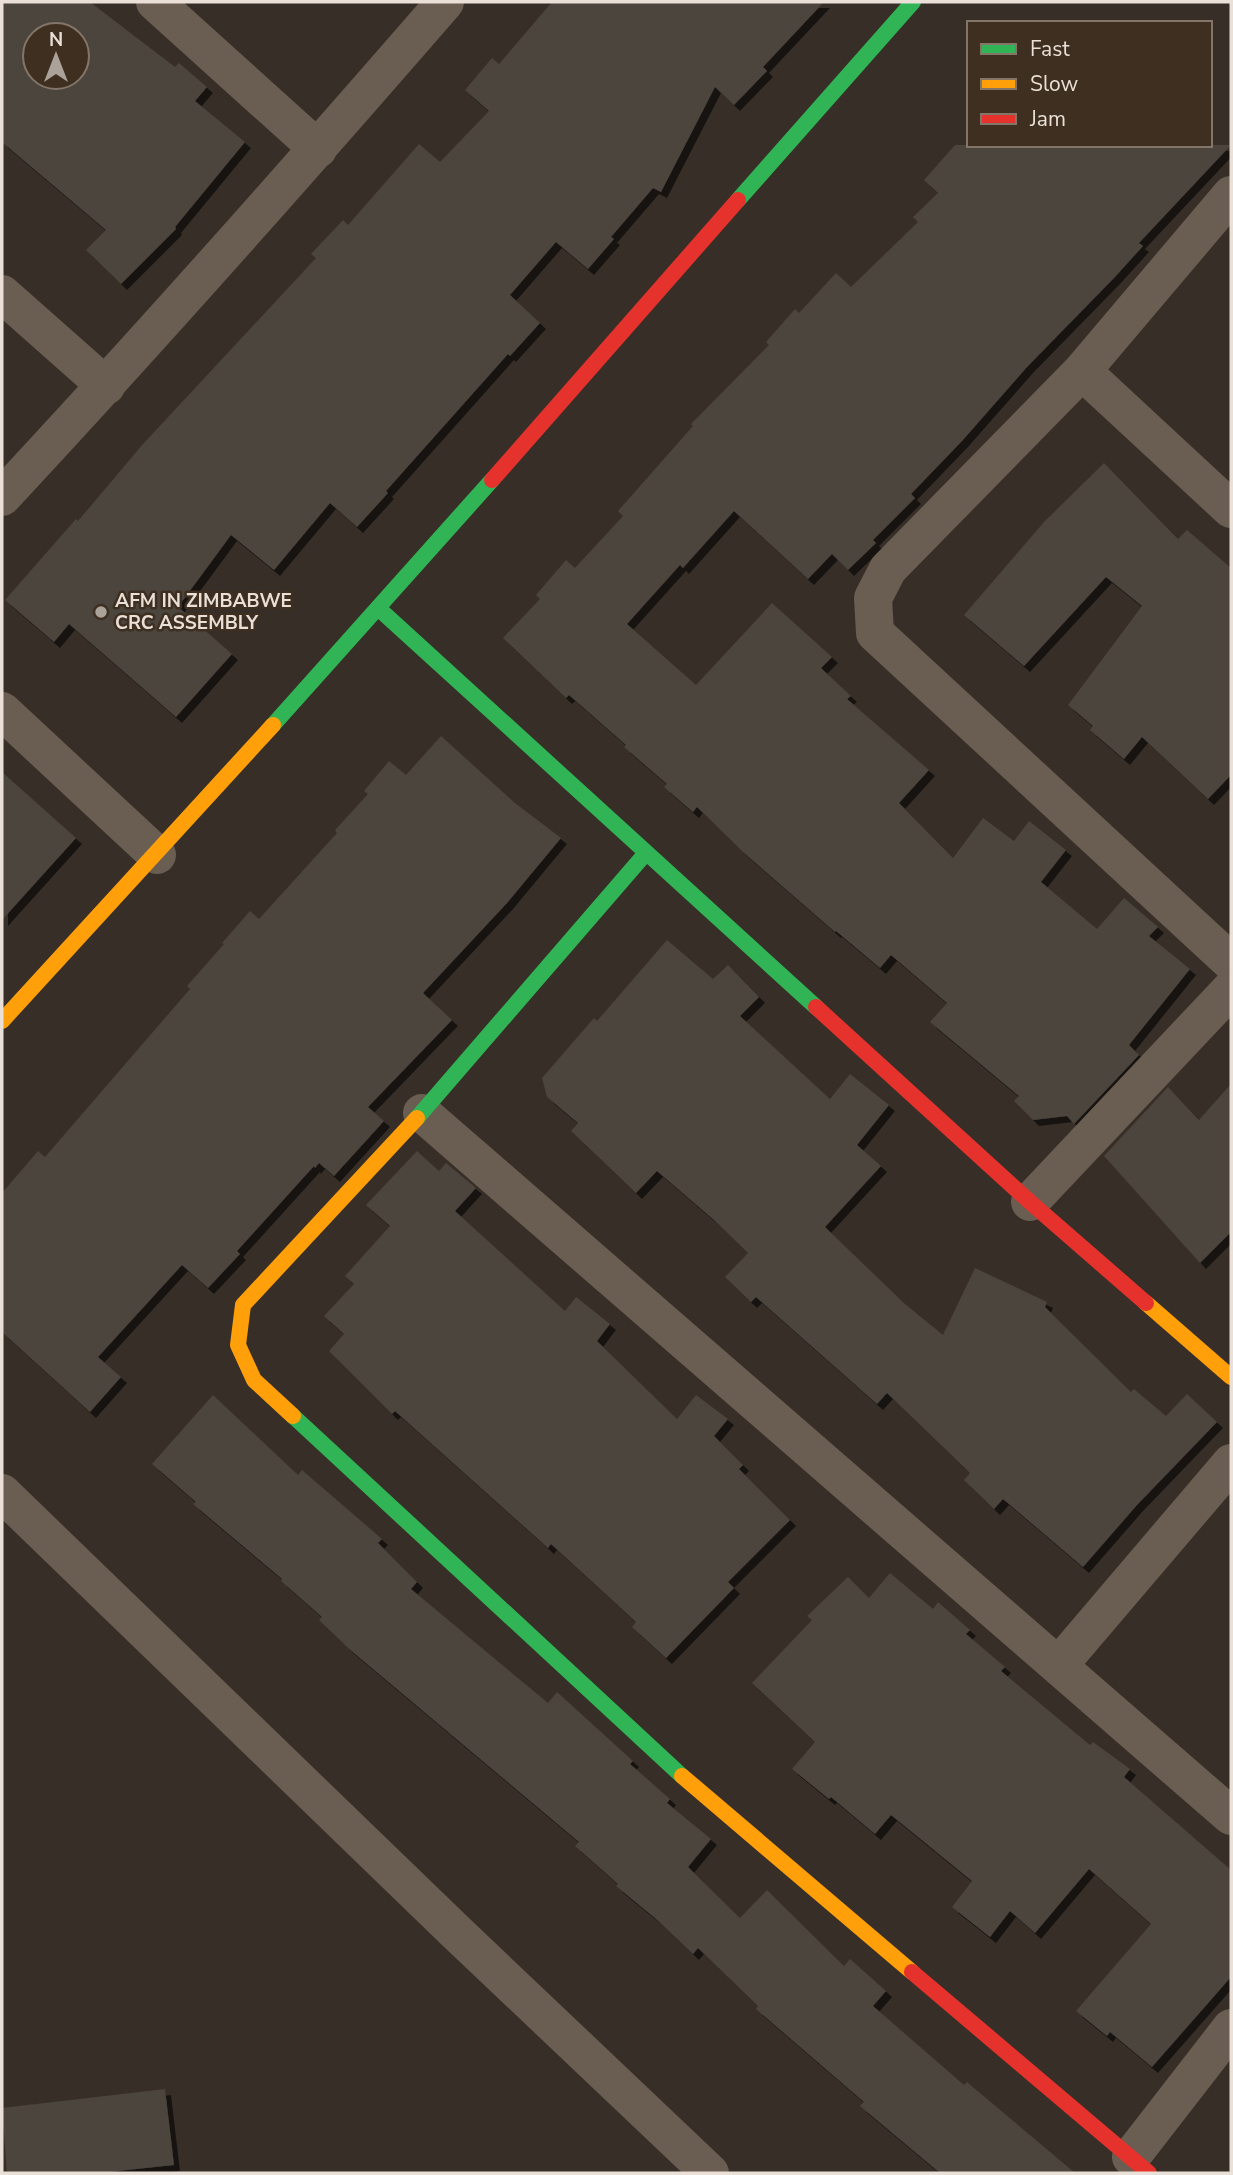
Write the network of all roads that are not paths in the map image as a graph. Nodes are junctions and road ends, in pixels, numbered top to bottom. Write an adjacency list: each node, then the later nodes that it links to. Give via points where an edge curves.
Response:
1 (155, 2): 4 (street)
2 (445, 2): 4 (street)
3 (913, 2): 11 (street)
4 (318, 149): 8 (street)
5 (1231, 195): 7 (street)
6 (2, 294): 8 (street)
7 (1082, 372): 10 (street); 15 (street, via 888,569 873,598 875,633)
8 (106, 386): 9 (street)
9 (2, 497)
10 (1231, 509)
11 (378, 608): 13 (street); 14 (street)
12 (2, 711): 14 (street)
13 (646, 853): 18 (street); 19 (street)
14 (157, 855): 17 (street)
15 (1231, 962)
16 (1231, 989): 19 (street)
17 (2, 1021)
18 (422, 1113): 23 (street); 26 (street, via 243,1305 238,1345 254,1380 684,1778)
19 (1030, 1202): 20 (street)
20 (1231, 1377)
21 (1231, 1463): 23 (street)
22 (2, 1493): 27 (street)
23 (1059, 1665): 24 (street)
24 (1231, 1816)
25 (1231, 2028): 26 (street)
26 (1140, 2165)
27 (710, 2173)

